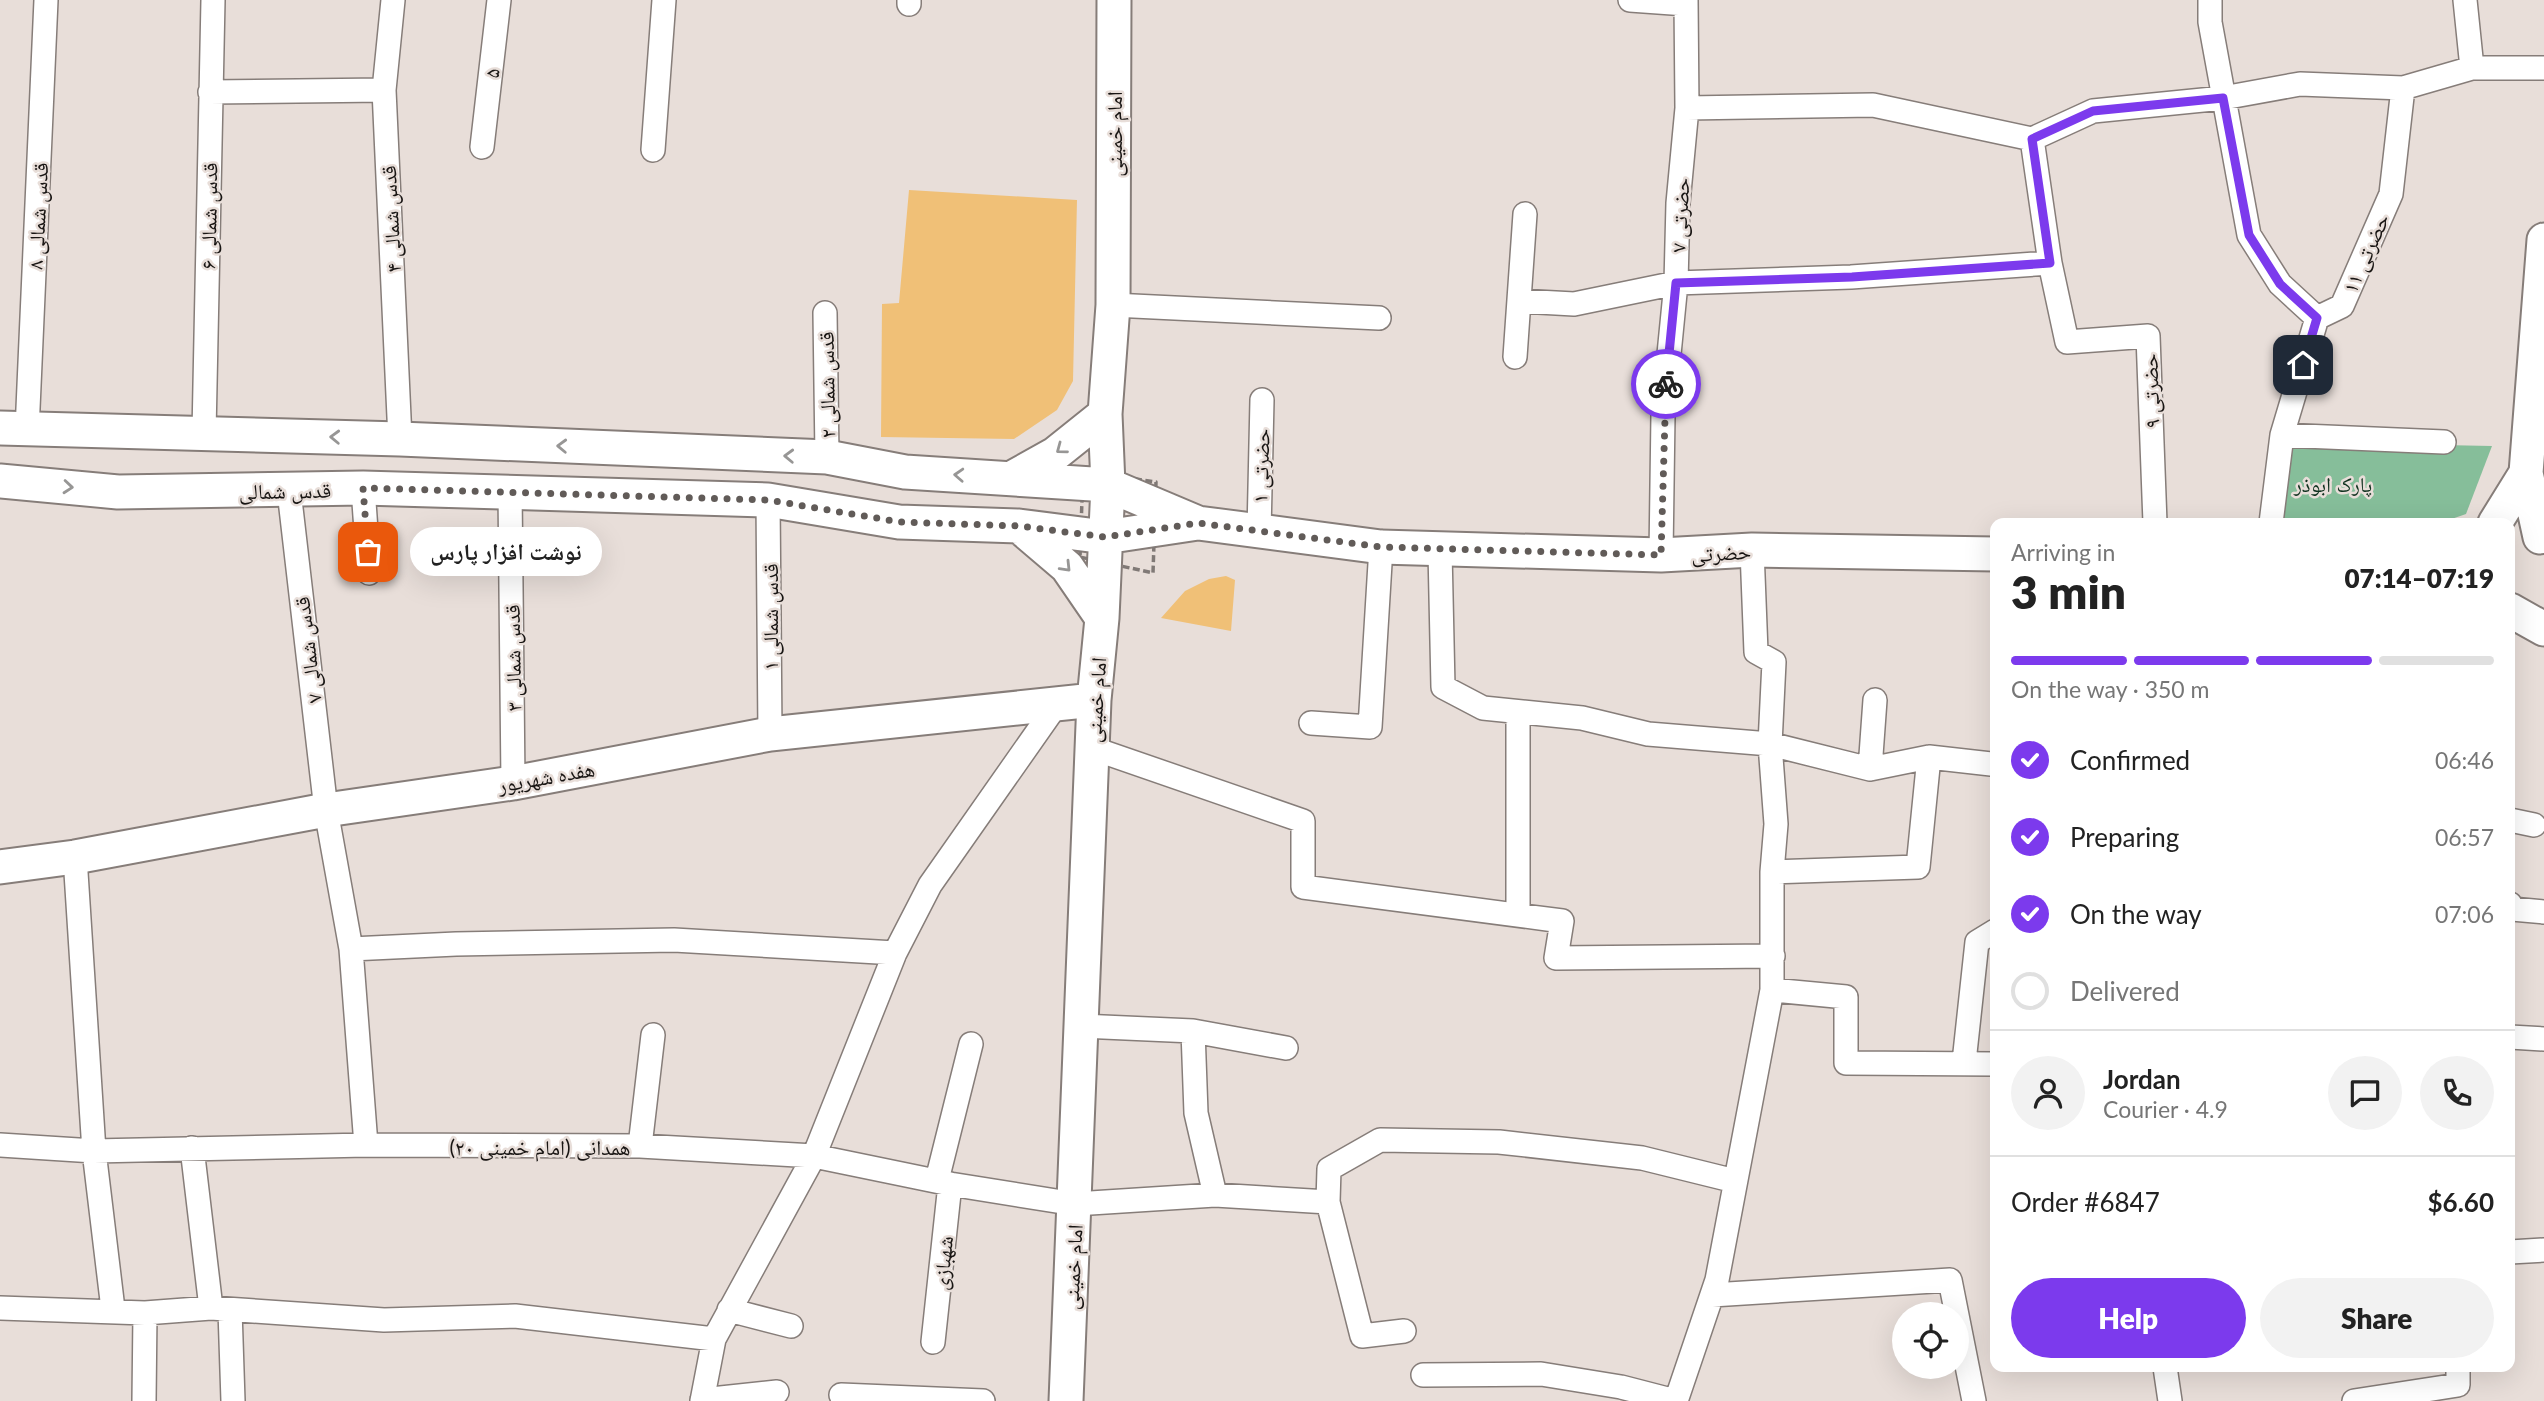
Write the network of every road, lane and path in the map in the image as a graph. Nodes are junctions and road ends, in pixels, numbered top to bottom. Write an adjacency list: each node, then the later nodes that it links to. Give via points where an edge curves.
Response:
1 (47, 0): 34 (street, قدس شمالی ۸)
2 (213, 0): 15 (street, قدس شمالی ۶)
3 (393, 0): 14 (street, قدس شمالی ۴)
4 (499, 0): 19 (street, ۵)
5 (664, 0): 20 (street)
6 (1114, 0): 26 (main road, امام خمینی)
7 (1630, 0): 10 (street)
8 (2210, 0): 16 (street)
9 (2465, 0): 11 (street)
10 (1686, 2): 17 (street, حضرتی ۷)
11 (2472, 68): 12 (street); 13 (street)
12 (2544, 68)
13 (2403, 88): 16 (street, via 2300,84); 29 (street, حضرتی ۱۱, via 2391,194 2342,306)
14 (384, 90): 15 (street); 37 (street, قدس شمالی ۴)
15 (210, 92): 35 (street, قدس شمالی ۶)
16 (2223, 98): 18 (street, via 2093,111); 29 (street, via 2249,235 2280,284)
17 (1687, 108): 18 (street, via 1873,105); 24 (street, حضرتی ۷)
18 (2032, 139): 23 (street, حضرتی ۹)
19 (482, 146)
20 (653, 150)
21 (1525, 214): 25 (street)
22 (2544, 240): 32 (main road)
23 (2050, 263): 24 (street); 48 (street, حضرتی ۹, via 2067,342 2148,336)
24 (1676, 283): 25 (street, via 1574,304); 60 (street, حضرتی ۷, via 1663,415)
25 (1519, 301): 30 (street)
26 (1113, 305): 28 (street); 33 (main road, امام خمینی)
27 (825, 313): 39 (street, قدس شمالی ۲)
28 (1379, 318)
29 (2317, 318): 36 (street)
30 (1515, 357)
31 (1262, 400): 53 (street, حضرتی ۱)
32 (2539, 403): 40 (main road)
33 (1105, 414): 41 (main road, one-way to 41, via 1055,454); 43 (main road, امام خمینی)
34 (13, 430): 35 (main road)
35 (204, 433): 37 (main road, one-way to 35)
36 (2282, 435): 38 (street); 49 (street)
37 (400, 439): 39 (main road, one-way to 37)
38 (2444, 442)
39 (827, 457): 41 (main road, one-way to 39, via 905,472)
40 (2526, 473): 50 (main road); 55 (main road)
41 (1012, 478): 43 (main road)
42 (0, 481): 46 (main road, قدس شمالی, one-way to 46, via 118,492)
43 (1108, 485): 51 (main road); 54 (main road, امام خمینی)
44 (363, 488): 45 (main road, قدس شمالی); 46 (main road, قدس شمالی); 61 (street)
45 (510, 490): 47 (main road, قدس شمالی); 76 (street, ۳ قدس شمالی)
46 (289, 491): 77 (street, ۷ قدس شمالی)
47 (768, 500): 52 (main road, قدس شمالی, via 900,522); 70 (street, قدس شمالی ۱)
48 (2155, 518)
49 (2272, 518)
50 (2498, 518)
51 (1198, 523): 53 (main road, حضرتی); 54 (main road, قدس شمالی)
52 (1019, 526): 54 (main road, قدس شمالی); 63 (main road, one-way to 63, via 1067,567)
53 (1259, 532): 56 (main road, حضرتی)
54 (1105, 537): 63 (main road, امام خمینی)
55 (2531, 537)
56 (1381, 547): 58 (main road, حضرتی); 69 (street, via 1370,727)
57 (1752, 550): 59 (main road, حضرتی); 60 (main road, حضرتی); 71 (street, via 1756,652 1774,662)
58 (1440, 551): 60 (main road, حضرتی); 68 (street, via 1443,687 1483,708)
59 (1990, 554)
60 (1661, 555)
61 (369, 573)
62 (2515, 613): 64 (main road)
63 (1102, 618): 65 (main road, امام خمینی)
64 (2544, 629)
65 (1094, 700): 67 (main road, هفده شهریور); 72 (main road, امام خمینی)
66 (1875, 700): 75 (street)
67 (1056, 704): 70 (main road, هفده شهریور); 88 (street, via 930,884)
68 (1518, 712): 71 (street, via 1582,718 1648,734); 85 (street)
69 (1311, 723)
70 (770, 734): 76 (main road, هفده شهریور)
71 (1770, 744): 75 (street); 82 (street, via 1776,824)
72 (1092, 748): 85 (street, via 1303,821 1303,887); 91 (main road, امام خمینی)
73 (1929, 757): 74 (street); 75 (street); 82 (street, via 1918,867)
74 (1990, 764)
75 (1870, 769)
76 (513, 783): 77 (main road, هفده شهریور)
77 (326, 810): 80 (main road, هفده شهریور); 87 (street, ۷ قدس شمالی)
78 (2515, 821): 79 (street)
79 (2533, 825)
80 (75, 858): 81 (main road, هفده شهریور); 104 (street)
81 (0, 867)
82 (1772, 872): 89 (street)
83 (2515, 909): 84 (street)
84 (2544, 912)
85 (1518, 913): 89 (street, via 1562,920 1556,958)
86 (1990, 934): 98 (street, via 1977,942)
87 (351, 949): 88 (street, via 674,940); 101 (street, ۷ قدس شمالی)
88 (895, 953): 105 (street)
89 (1773, 956): 90 (street)
90 (1772, 990): 98 (street, via 1846,997 1846,1063); 106 (street)
91 (1081, 1026): 92 (street); 110 (main road, امام خمینی)
92 (1193, 1031): 97 (street); 108 (street, via 1196,1113)
93 (653, 1035): 102 (street)
94 (2515, 1037): 95 (street)
95 (2544, 1039)
96 (971, 1044): 107 (street, شهبازی)
97 (1286, 1048)
98 (1964, 1062): 99 (street)
99 (1990, 1064)
100 (0, 1145): 104 (street, همدانی (امام خمینی ۲۰))
101 (366, 1145): 102 (street, همدانی (امام خمینی ۲۰)); 103 (street, همدانی (امام خمینی ۲۰))
102 (640, 1146): 105 (street, همدانی (امام خمینی ۲۰))
103 (192, 1148): 104 (street, همدانی (امام خمینی ۲۰)); 116 (street)
104 (94, 1151): 115 (street)
105 (814, 1156): 107 (street, همدانی (امام خمینی ۲۰)); 117 (street)
106 (1735, 1181): 109 (street, via 1642,1158 1512,1144 1380,1140 1328,1169); 113 (street)
107 (943, 1182): 110 (street, همدانی (امام خمینی ۲۰)); 122 (street, شهبازی)
108 (1215, 1195): 109 (street, همدانی (امام خمینی ۲۰)); 110 (street, همدانی (امام خمینی ۲۰))
109 (1328, 1202): 120 (street, via 1362,1336)
110 (1075, 1204): 132 (main road, امام خمینی)
111 (2544, 1250): 112 (street)
112 (2515, 1252)
113 (1712, 1295): 133 (street); 134 (street, via 1950,1280)
114 (0, 1308): 115 (street)
115 (113, 1309): 118 (street)
116 (221, 1309): 118 (street); 121 (street, via 384,1320 515,1316); 129 (street)
117 (729, 1310): 119 (street); 121 (street)
118 (145, 1313): 128 (street)
119 (791, 1326)
120 (1404, 1331)
121 (714, 1339): 130 (street)
122 (933, 1342)
123 (2166, 1372): 135 (street)
124 (2458, 1372): 136 (street, via 2458,1385)
125 (1423, 1375): 133 (street, via 1541,1374)
126 (777, 1392): 130 (street)
127 (841, 1395): 131 (street)
128 (144, 1401)
129 (233, 1401)
130 (702, 1401)
131 (983, 1401)
132 (1066, 1401)
133 (1676, 1401)
134 (1974, 1401)
135 (2170, 1401)
136 (2354, 1401)

